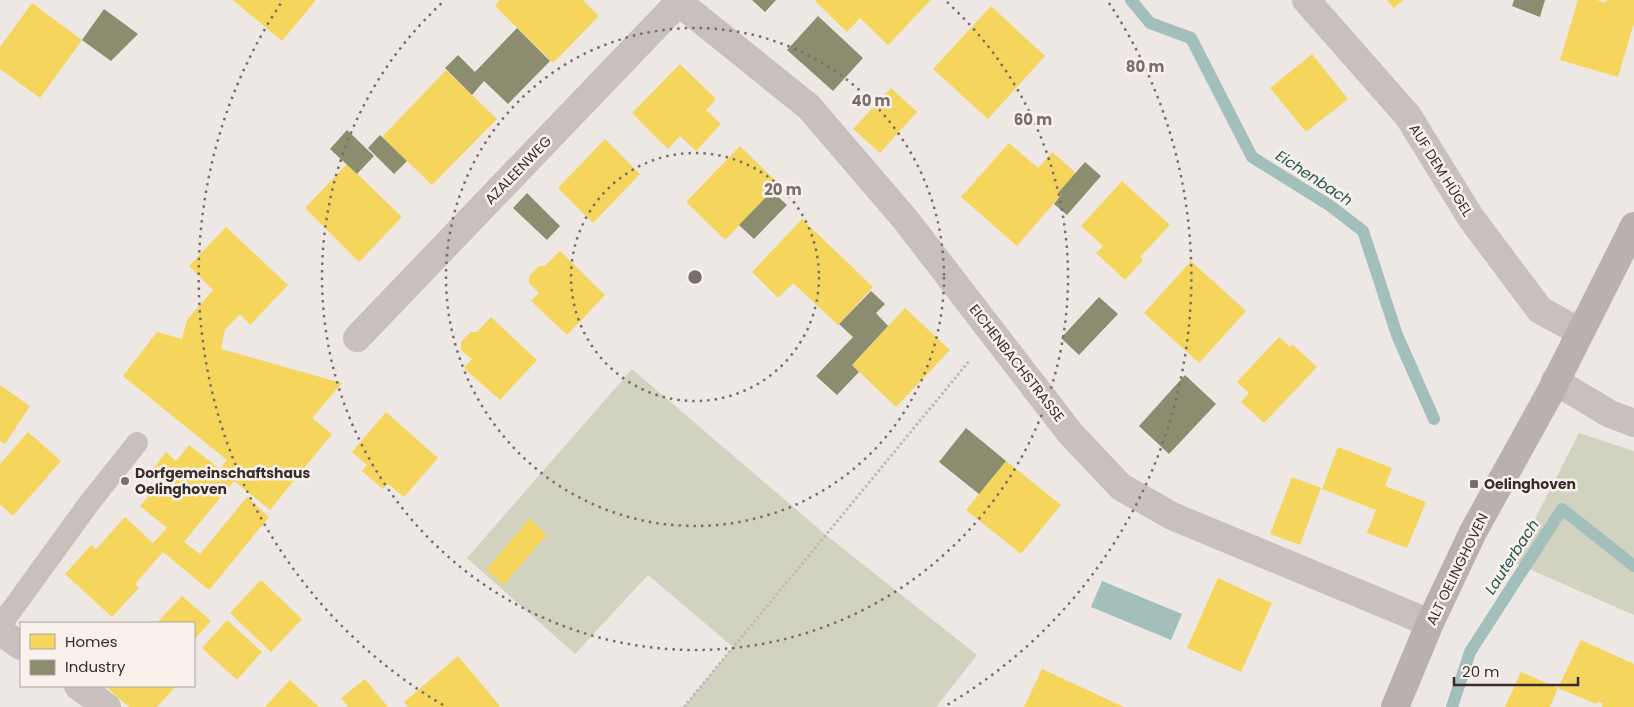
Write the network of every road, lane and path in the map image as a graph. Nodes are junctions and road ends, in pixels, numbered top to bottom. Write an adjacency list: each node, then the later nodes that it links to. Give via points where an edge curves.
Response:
1 (1306, 0): 5 (street, AUF DEM HÜGEL, via 1408,116 1471,218 1540,310)
2 (678, 1): 4 (street, EICHENBACHSTRASSE, via 809,107 905,220); 6 (street, AZALEENWEG)
3 (1634, 226): 5 (main road, ALT OELINGHOVEN)
4 (993, 332): 10 (street, EICHENBACHSTRASSE, via 1070,433 1121,487 1172,516); 16 (path)
5 (1580, 332): 7 (main road, ALT OELINGHOVEN)
6 (358, 338)
7 (1555, 381): 8 (street, via 1610,414); 10 (main road, ALT OELINGHOVEN, via 1473,532)
8 (1634, 423)
9 (137, 443): 11 (lane)
10 (1430, 623): 17 (main road, ALT OELINGHOVEN)
11 (0, 626)
12 (0, 630): 13 (street)
13 (20, 645)
14 (79, 687): 15 (street)
15 (107, 707)
16 (684, 707)
17 (1394, 707)

